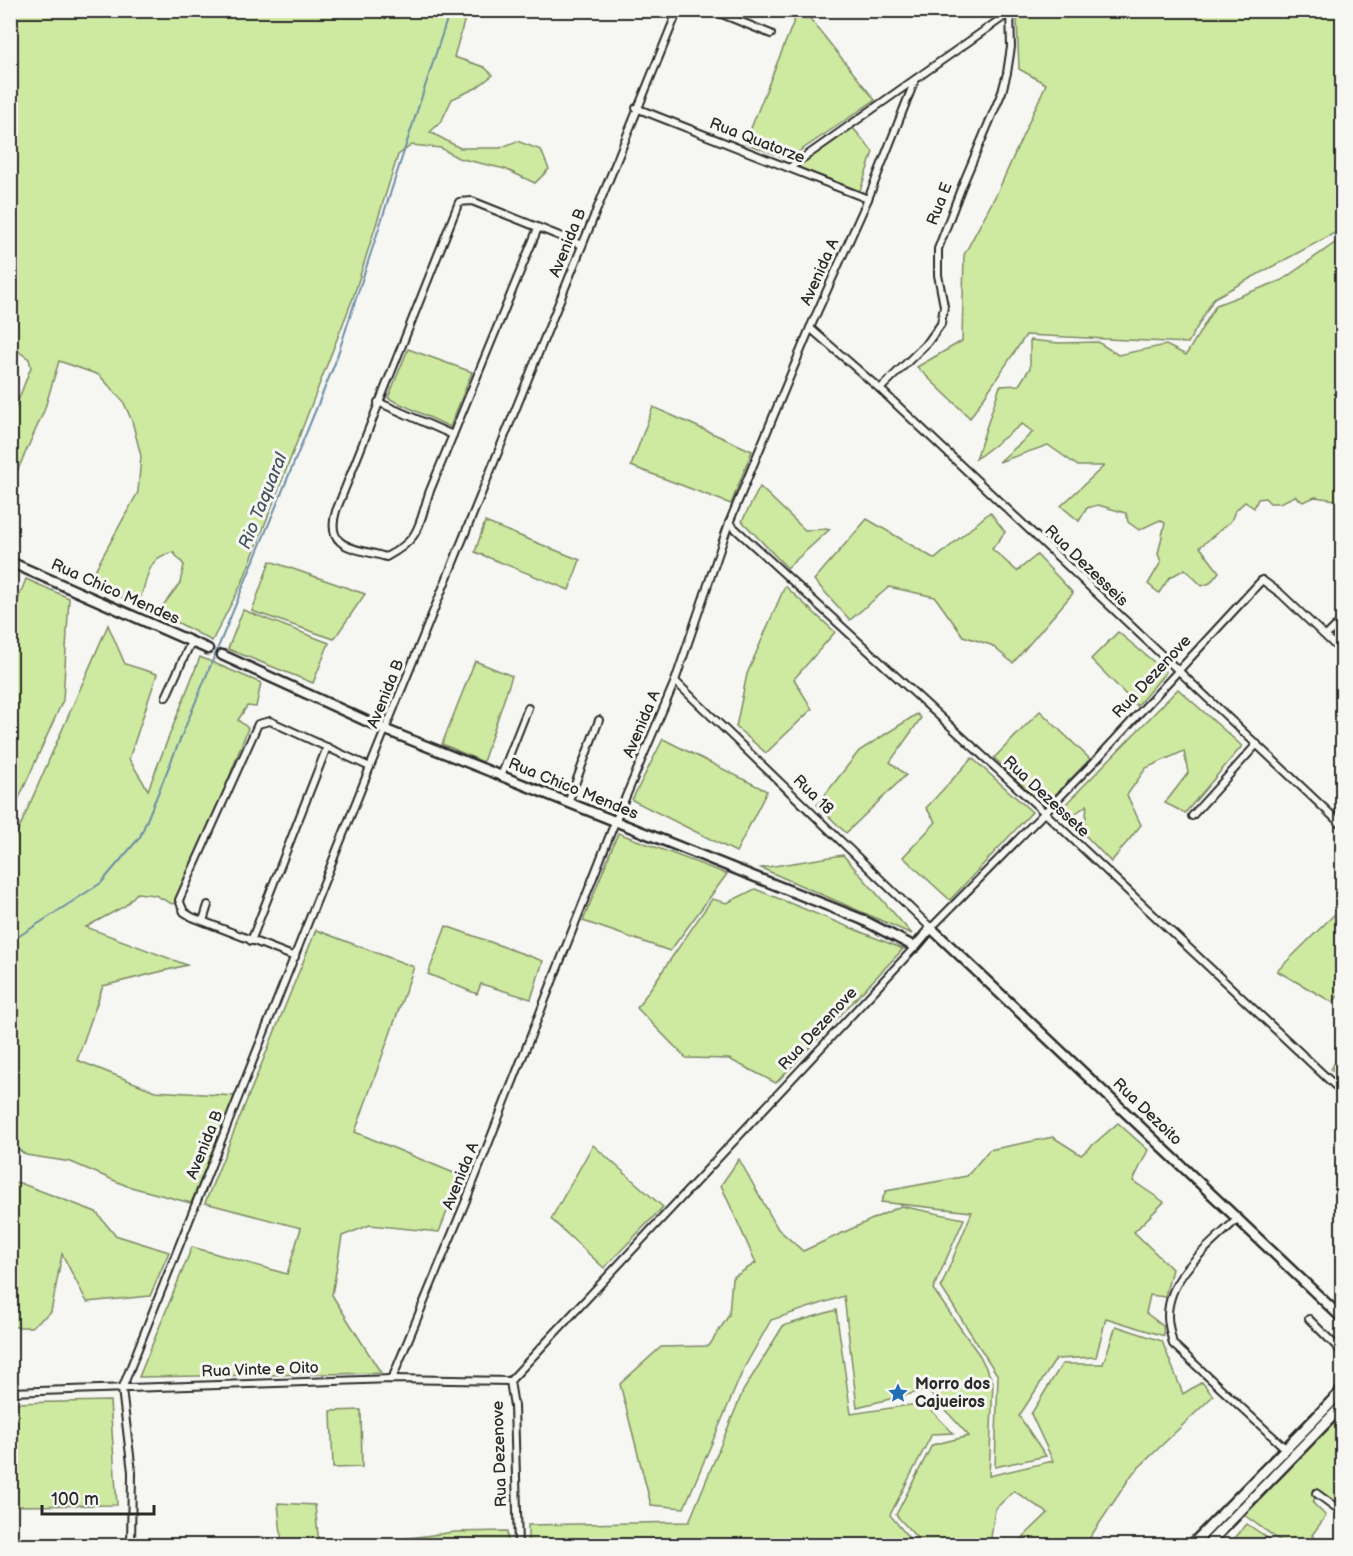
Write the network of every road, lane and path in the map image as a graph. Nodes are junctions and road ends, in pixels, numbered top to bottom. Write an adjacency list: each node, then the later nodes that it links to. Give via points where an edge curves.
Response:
1 (678, 10): 6 (street, Avenida B)
2 (712, 10): 4 (street)
3 (1011, 11): 5 (street); 12 (street, Rua E, via 1011,47 1002,92 938,249 944,306 941,324)
4 (771, 34)
5 (915, 80): 7 (street); 8 (street, Avenida A)
6 (636, 108): 7 (street, Rua Quatorze); 10 (street, Avenida B)
7 (789, 168): 8 (street, Rua Quatorze)
8 (868, 199): 11 (street, Avenida A)
9 (538, 228): 10 (street); 13 (street, via 472,201 459,202); 14 (street)
10 (582, 245): 28 (street, Avenida B)
11 (810, 328): 12 (street, Rua Dezesseis); 15 (street, Avenida A)
12 (880, 389): 23 (street, Rua Dezesseis)
13 (378, 402): 14 (street); 14 (street, via 333,521 334,537 340,543 386,557 404,548 415,535)
14 (453, 435)
15 (729, 523): 24 (street, Avenida A); 34 (street, Rua Dezessete)
16 (10, 562): 19 (main road, Rua Chico Mendes)
17 (1342, 620): 18 (street)
18 (1326, 636): 21 (street); 23 (street, Rua Dezenove, via 1262,580)
19 (191, 642): 20 (main road, Rua Chico Mendes); 25 (street)
20 (208, 649)
21 (1342, 652)
22 (222, 655): 28 (main road, Rua Chico Mendes)
23 (1177, 671): 29 (street, Rua Dezesseis); 34 (street, Rua Dezenove)
24 (675, 681): 36 (street, Avenida A); 40 (street, Rua 18)
25 (166, 697)
26 (528, 708): 32 (street)
27 (599, 720): 33 (street)
28 (386, 730): 31 (street, Avenida B); 32 (main road, Rua Chico Mendes)
29 (1257, 744): 35 (street); 37 (street, Rua Dezesseis)
30 (327, 747): 31 (street); 39 (street, via 270,721 258,724 179,900 184,912); 41 (street)
31 (370, 767): 43 (street, Avenida B)
32 (501, 776): 33 (main road, Rua Chico Mendes)
33 (568, 803): 36 (main road, Rua Chico Mendes)
34 (1044, 812): 40 (street, Rua Dezenove); 44 (street, Rua Dezessete)
35 (1192, 816)
36 (615, 822): 42 (main road, Rua Chico Mendes, via 861,919); 49 (street, Avenida A)
37 (1342, 825)
38 (208, 905): 39 (street)
39 (203, 921): 41 (street)
40 (931, 928): 42 (main road, Rua Dezenove); 45 (main road, Rua Dezoito)
41 (250, 941): 43 (street)
42 (915, 947): 50 (street, Rua Dezenove)
43 (295, 957): 51 (street, Avenida B)
44 (1342, 1092)
45 (1237, 1219): 46 (main road, Rua Dezoito); 55 (street, via 1175,1286 1168,1316 1171,1338)
46 (1342, 1318)
47 (1309, 1319): 48 (street)
48 (1342, 1352)
49 (392, 1379): 50 (street, Rua Vinte e Oito); 51 (street, Rua Vinte e Oito)
50 (510, 1381): 59 (street, Rua Dezenove)
51 (122, 1389): 53 (street, Rua Vinte e Oito); 58 (street, via 132,1472)
52 (1342, 1391): 55 (main road)
53 (10, 1392)
54 (1342, 1406): 61 (main road)
55 (1286, 1449): 60 (main road)
56 (1316, 1494): 57 (street)
57 (1342, 1512)
58 (131, 1545)
59 (518, 1545)
60 (1191, 1545)
61 (1206, 1545)

